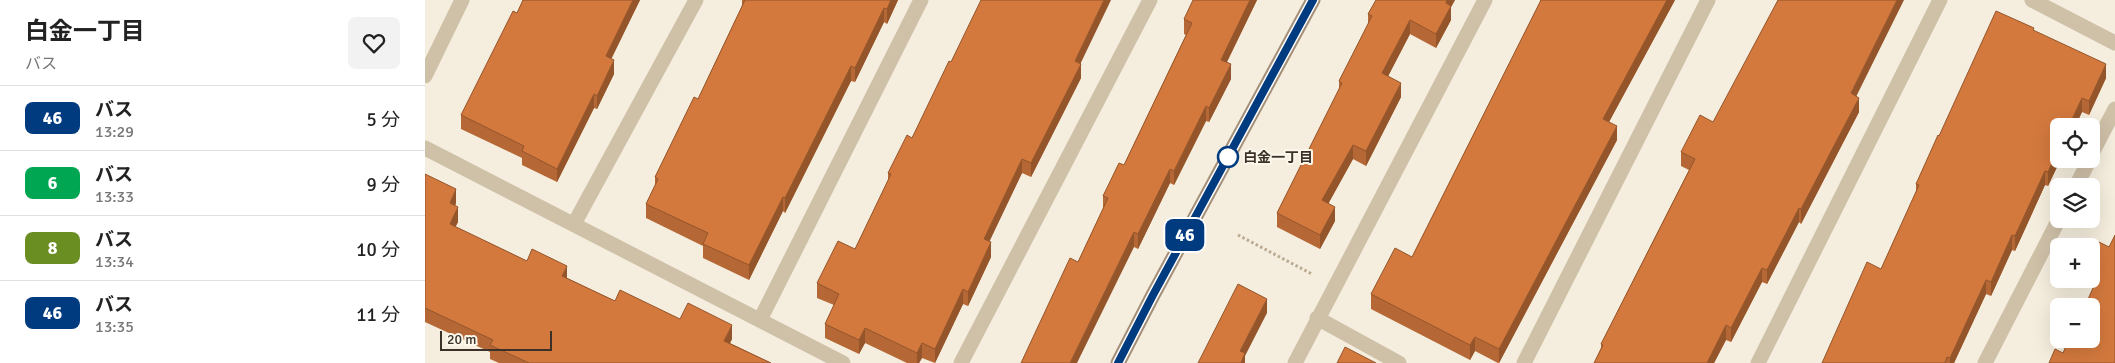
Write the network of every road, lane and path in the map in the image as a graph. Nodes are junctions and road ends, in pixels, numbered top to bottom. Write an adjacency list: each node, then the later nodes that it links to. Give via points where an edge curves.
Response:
1 (462, 0): 11 (street)
2 (696, 0): 15 (street)
3 (921, 0): 20 (street)
4 (1150, 0): 22 (street)
5 (1313, 0): 23 (street)
6 (1485, 0): 19 (street)
7 (1708, 0): 26 (street)
8 (1940, 0): 27 (street)
9 (2033, 0): 10 (street)
10 (2115, 43)
11 (425, 76)
12 (2115, 109): 13 (street)
13 (2100, 138)
14 (425, 148): 15 (street)
15 (574, 224): 20 (street)
16 (2054, 228): 28 (street)
17 (1238, 234): 18 (path)
18 (1300, 268)
19 (1317, 318): 24 (street); 25 (street)
20 (760, 320): 21 (street)
21 (843, 363)
22 (961, 363)
23 (1118, 363)
24 (1295, 363)
25 (1399, 363)
26 (1524, 363)
27 (1758, 363)
28 (1985, 363)

